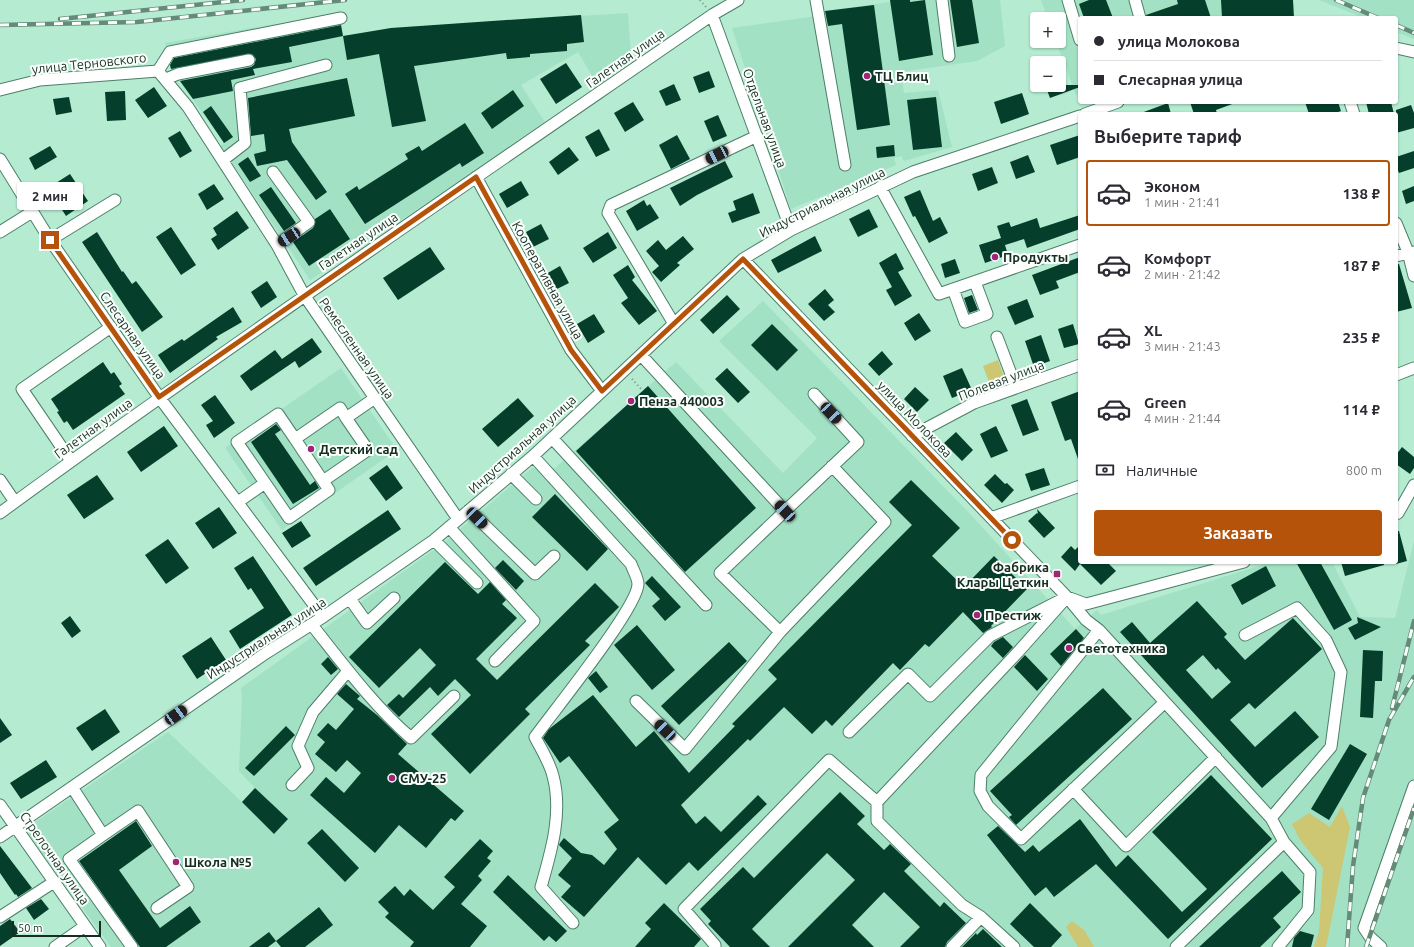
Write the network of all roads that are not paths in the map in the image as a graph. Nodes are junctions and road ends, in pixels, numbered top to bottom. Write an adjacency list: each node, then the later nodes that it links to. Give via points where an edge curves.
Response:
1 (738, 0): 6 (street, Галетная улица)
2 (816, 0): 24 (street)
3 (942, 0): 12 (street)
4 (1068, 0): 9 (street)
5 (1134, 0): 7 (street)
6 (712, 15): 21 (street, Отдельная улица); 26 (street, Галетная улица)
7 (1139, 16)
8 (341, 18): 15 (street, via 170,52)
9 (1078, 33)
10 (1398, 48): 11 (street)
11 (1414, 52)
12 (949, 56)
13 (249, 60): 16 (street, via 178,74)
14 (326, 65): 23 (street, via 240,88 245,143)
15 (158, 71): 16 (street, Ремесленная улица); 17 (street, улица Терновского, via 40,80)
16 (166, 79): 23 (street, Ремесленная улица)
17 (0, 90)
18 (1112, 104): 19 (street)
19 (1090, 112)
20 (1078, 117): 27 (street, Индустриальная улица, via 913,172)
21 (757, 136): 31 (street, Отдельная улица); 43 (street, via 611,205 608,214)
22 (0, 159): 29 (street, Слесарная улица)
23 (223, 160): 34 (street, Ремесленная улица)
24 (845, 165)
25 (273, 172): 34 (street, via 309,222)
26 (476, 177): 42 (street, Галетная улица); 51 (street, Кооперативная улица, via 571,350)
27 (880, 187): 31 (street, Индустриальная улица); 41 (street, via 939,294)
28 (115, 200): 33 (street)
29 (32, 212): 32 (street); 33 (street, Слесарная улица)
30 (1398, 227): 36 (street)
31 (791, 230): 38 (street, Индустриальная улица)
32 (0, 232)
33 (50, 240): 44 (street, Слесарная улица)
34 (276, 245): 42 (street, Ремесленная улица)
35 (1078, 246): 40 (street)
36 (1411, 252): 37 (street); 39 (street)
37 (1398, 255)
38 (743, 259): 43 (street, Индустриальная улица); 56 (street, улица Молокова)
39 (1414, 276)
40 (975, 282): 41 (street); 41 (street, via 987,314 965,322)
41 (953, 289)
42 (304, 295): 53 (street, Галетная улица); 54 (street, Ремесленная улица)
43 (674, 324): 46 (street, Индустриальная улица)
44 (111, 327): 53 (street, Слесарная улица); 60 (street, via 22,389)
45 (997, 337): 50 (street)
46 (641, 355): 51 (street, Индустриальная улица); 72 (street)
47 (1078, 366): 50 (street, Полевая улица)
48 (1414, 368): 49 (street)
49 (1398, 374)
50 (1016, 387): 56 (street, Полевая улица, via 974,403)
51 (602, 391): 57 (street, Индустриальная улица)
52 (814, 394): 61 (street, via 858,442)
53 (159, 397): 60 (street, Галетная улица); 70 (street, Слесарная улица)
54 (375, 398): 55 (street); 76 (street, Ремесленная улица)
55 (346, 418): 58 (street, via 340,408); 64 (street, via 368,450)
56 (912, 436): 75 (street, улица Молокова)
57 (552, 438): 59 (street, Индустриальная улица); 85 (street)
58 (295, 439): 64 (street); 65 (street, via 278,414 237,442)
59 (533, 456): 62 (street, Индустриальная улица); 113 (street, via 631,564 638,584 634,597 612,633 535,737 553,776 557,811 551,850 541,887)
60 (71, 461): 69 (street, Галетная улица)
61 (832, 466): 72 (street); 89 (street, via 885,522)
62 (511, 474): 68 (street); 71 (street, Индустриальная улица)
63 (0, 480): 69 (street)
64 (323, 481): 65 (street, via 329,490 289,518)
65 (265, 482): 70 (street)
66 (1414, 485): 74 (street)
67 (1078, 487): 75 (street)
68 (536, 499)
69 (15, 502): 73 (street, Галетная улица)
70 (238, 502): 86 (street, Слесарная улица)
71 (469, 510): 76 (street, Индустриальная улица); 79 (street, via 536,574)
72 (785, 511): 89 (street, via 720,573)
73 (0, 513)
74 (1398, 513)
75 (991, 518): 82 (street, улица Молокова)
76 (458, 519): 77 (street, Индустриальная улица)
77 (449, 528): 78 (street, Индустриальная улица); 91 (street, via 534,621)
78 (434, 540): 81 (street); 84 (street, Индустриальная улица)
79 (554, 556)
80 (1236, 564): 82 (street, via 1086,604)
81 (477, 583)
82 (1067, 597): 88 (street, улица Молокова, via 1086,620); 96 (street, via 990,636 930,696 908,674); 102 (street)
83 (394, 598): 84 (street, via 367,622)
84 (350, 599): 86 (street, Индустриальная улица)
85 (706, 605)
86 (324, 617): 87 (street, Индустриальная улица)
87 (312, 625): 92 (street); 100 (street, Индустриальная улица, via 266,653)
88 (1099, 630): 95 (street, улица Молокова); 101 (street, via 981,776 980,791 988,806 1021,839)
89 (780, 632): 94 (street, via 685,749)
90 (1245, 635): 104 (street, via 1297,608 1326,640 1341,672 1331,746)
91 (494, 661)
92 (348, 671): 93 (street, via 393,722 411,738); 98 (street, via 313,712 298,746 308,768)
93 (454, 696)
94 (636, 701)
95 (1165, 702): 97 (street, улица Молокова); 101 (street)
96 (849, 732)
97 (1216, 757): 101 (street, via 1126,846); 104 (street, улица Молокова)
98 (292, 785)
99 (1414, 786): 123 (street, via 1364,928)
100 (72, 787): 105 (street, Индустриальная улица); 106 (street)
101 (1073, 789)
102 (877, 802): 111 (street, via 877,821 962,905); 118 (street, via 829,760 684,909 716,945)
103 (0, 805): 105 (street, Стрелочная улица)
104 (1271, 818): 108 (street, улица Молокова)
105 (15, 827): 107 (street, Индустриальная улица); 109 (street, Стрелочная улица)
106 (103, 835): 110 (street, via 138,811 188,887); 117 (street, via 70,859)
107 (0, 836)
108 (1284, 842): 121 (street); 122 (street, улица Молокова, via 1310,872 1308,910)
109 (54, 882): 112 (street); 114 (street, Стрелочная улица)
110 (157, 908)
111 (981, 916): 119 (street); 120 (street)
112 (0, 917)
113 (573, 923)
114 (85, 926): 115 (street); 116 (street, Стрелочная улица)
115 (56, 947)
116 (100, 947)
117 (132, 947)
118 (715, 947)
119 (952, 947)
120 (1014, 947)
121 (1176, 947)
122 (1278, 947)
123 (1381, 947)

